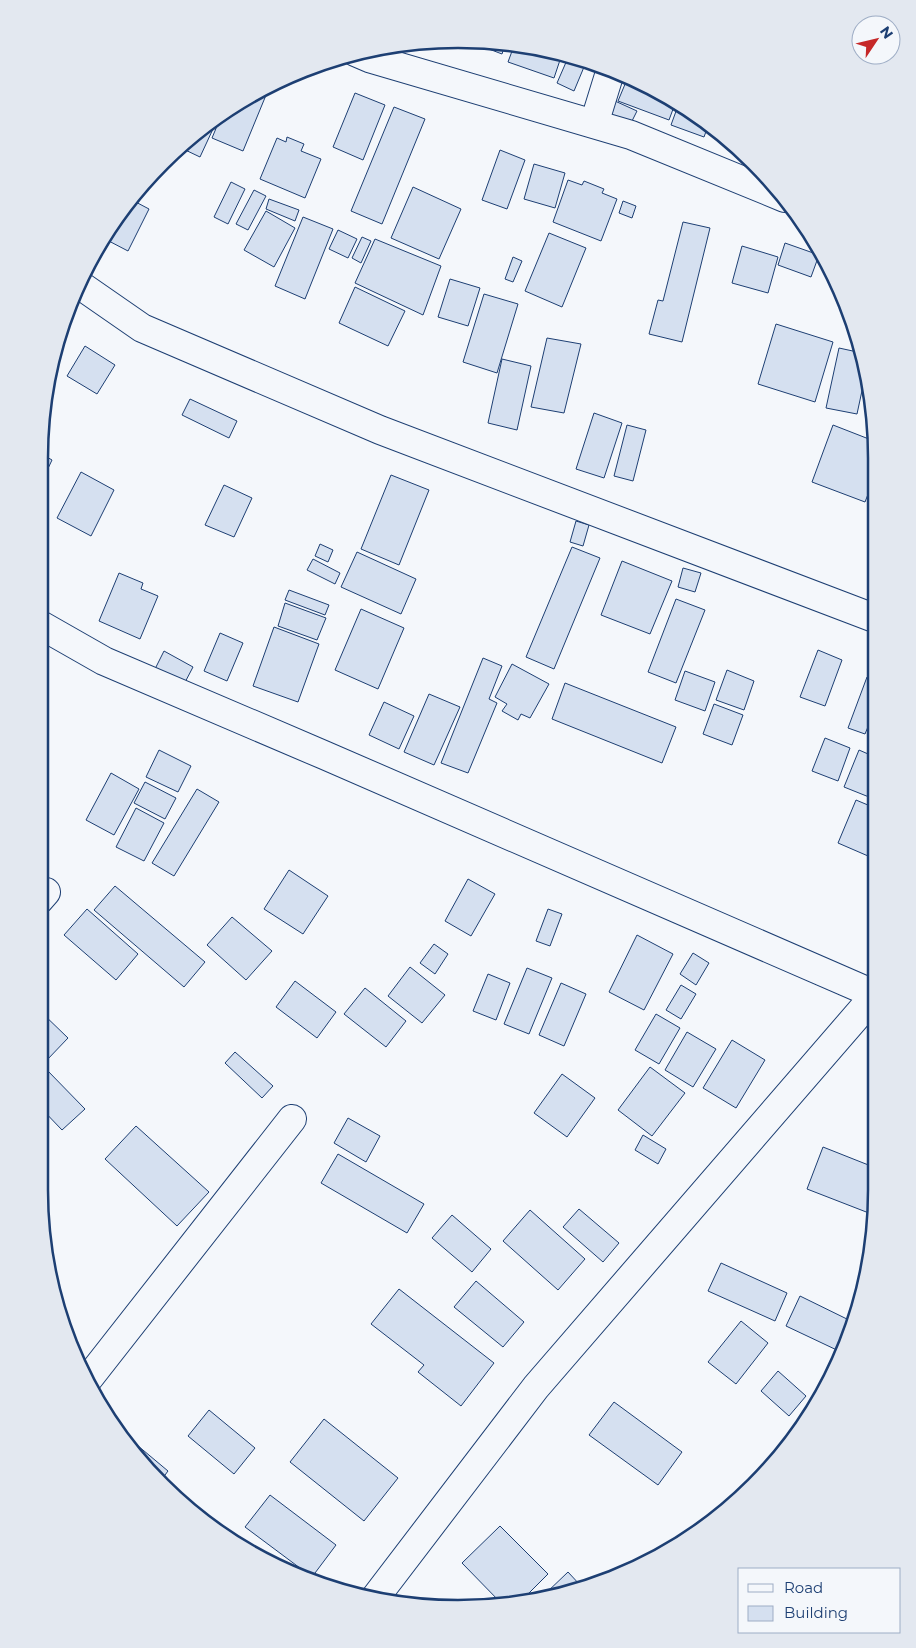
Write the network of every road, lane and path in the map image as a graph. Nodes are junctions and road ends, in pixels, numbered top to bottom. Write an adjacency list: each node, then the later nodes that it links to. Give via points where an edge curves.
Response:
1 (368, 57): 3 (street)
2 (609, 76): 3 (street)
3 (594, 124): 4 (street, via 631,135)
4 (772, 193)
5 (85, 288): 6 (street, via 142,328 380,430)
6 (868, 616)
7 (48, 629): 8 (street, via 104,661)
8 (868, 992)
9 (868, 1003): 12 (street, via 536,1387)
10 (292, 1119): 11 (street)
11 (91, 1375)
12 (379, 1593)

